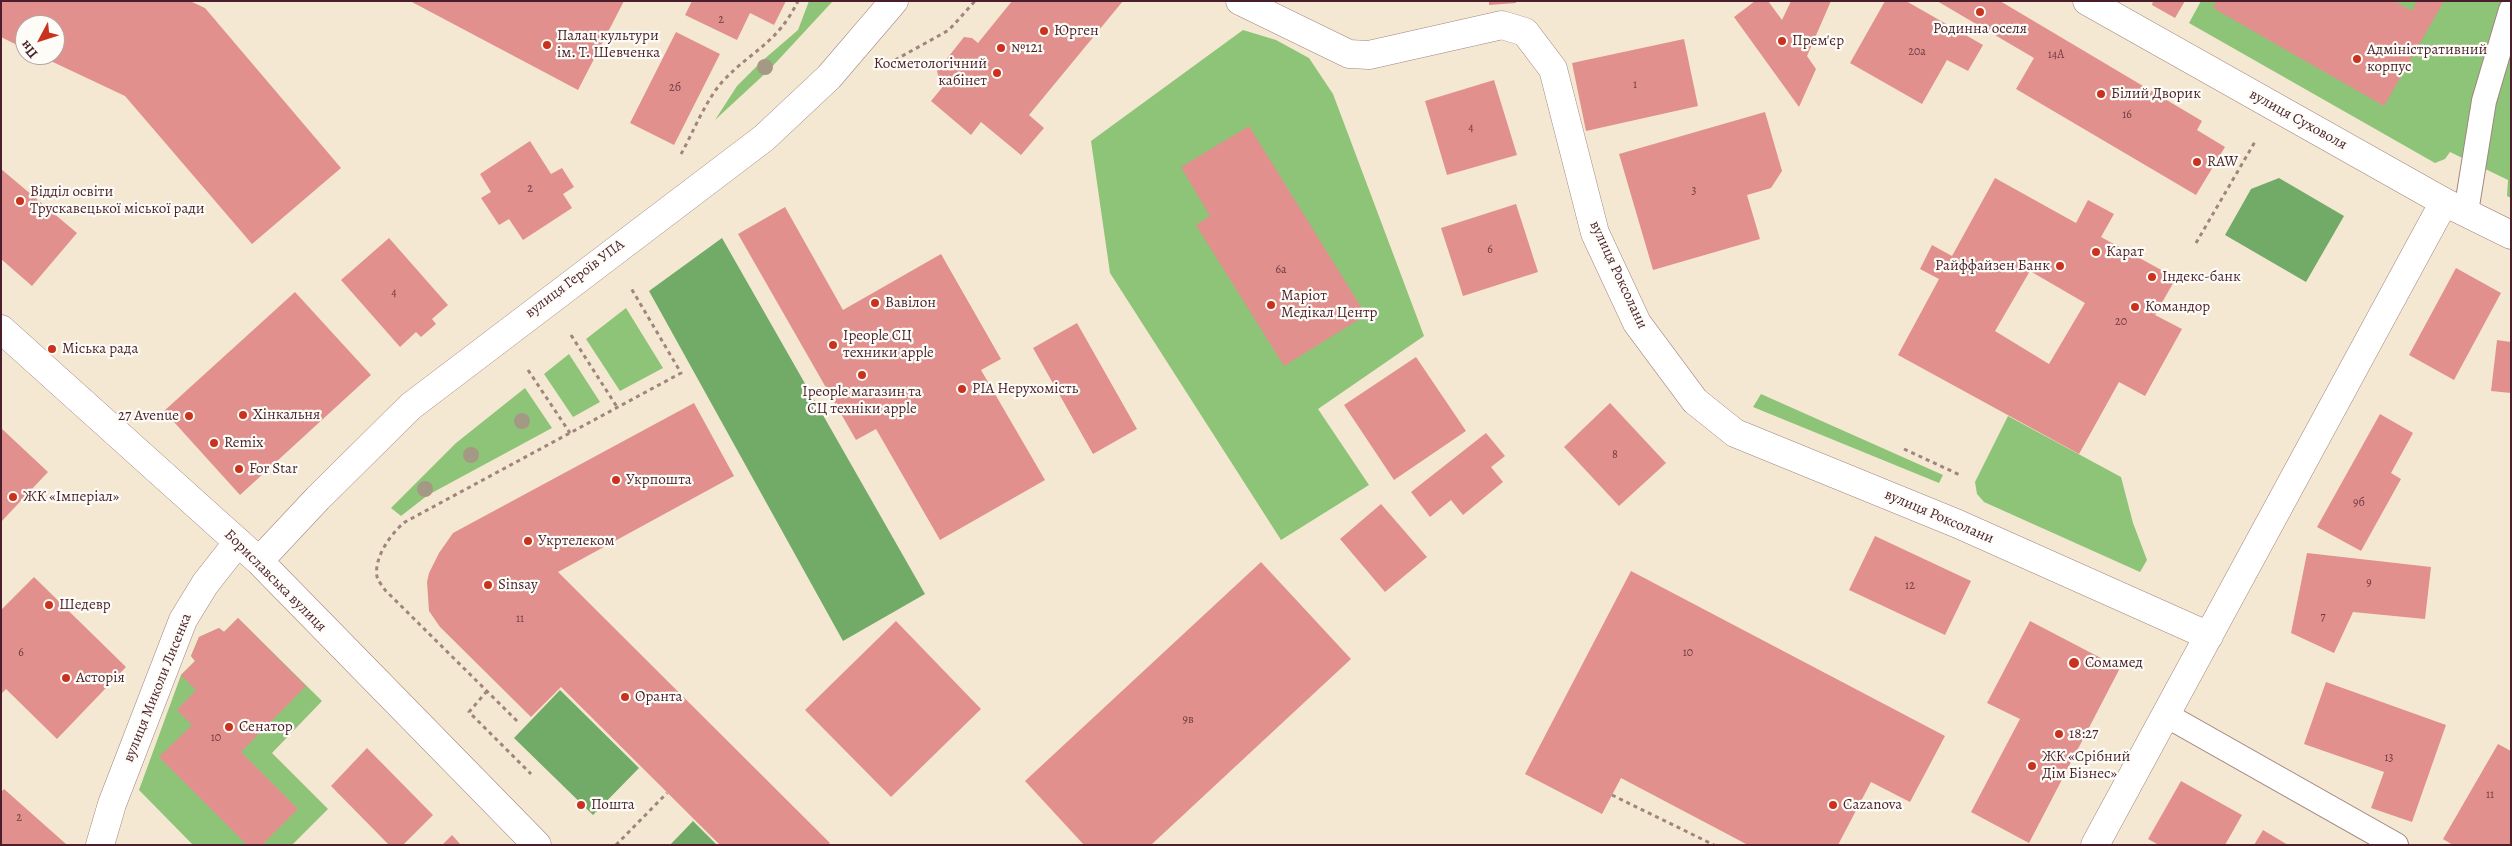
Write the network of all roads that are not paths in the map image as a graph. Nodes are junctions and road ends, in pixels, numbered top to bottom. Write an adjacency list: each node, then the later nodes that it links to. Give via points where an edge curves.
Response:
1 (894, 1): 9 (street, вулиця Героїв УПА, via 830,77 764,138 411,406)
2 (1240, 1): 10 (street, вулиця Роксолани, via 1349,54 1369,55 1502,25 1526,32 1553,69 1595,233 1603,251 1636,323 1695,401 1735,433 1958,524)
3 (2099, 4): 5 (street, вулиця Суховоля)
4 (2511, 10): 5 (lane)
5 (2455, 207): 6 (street, вулиця Суховоля); 10 (street)
6 (2511, 235)
7 (1, 329): 8 (street, Бориславська вулиця)
8 (238, 542): 9 (street, Бориславська вулиця); 12 (street, вулиця Миколи Лисенка, via 204,584 183,620 112,804)
9 (259, 561): 13 (street, Бориславська вулиця)
10 (2209, 636): 11 (street)
11 (2166, 715): 14 (street); 15 (lane)
12 (100, 845)
13 (537, 845)
14 (2095, 845)
15 (2396, 845)

